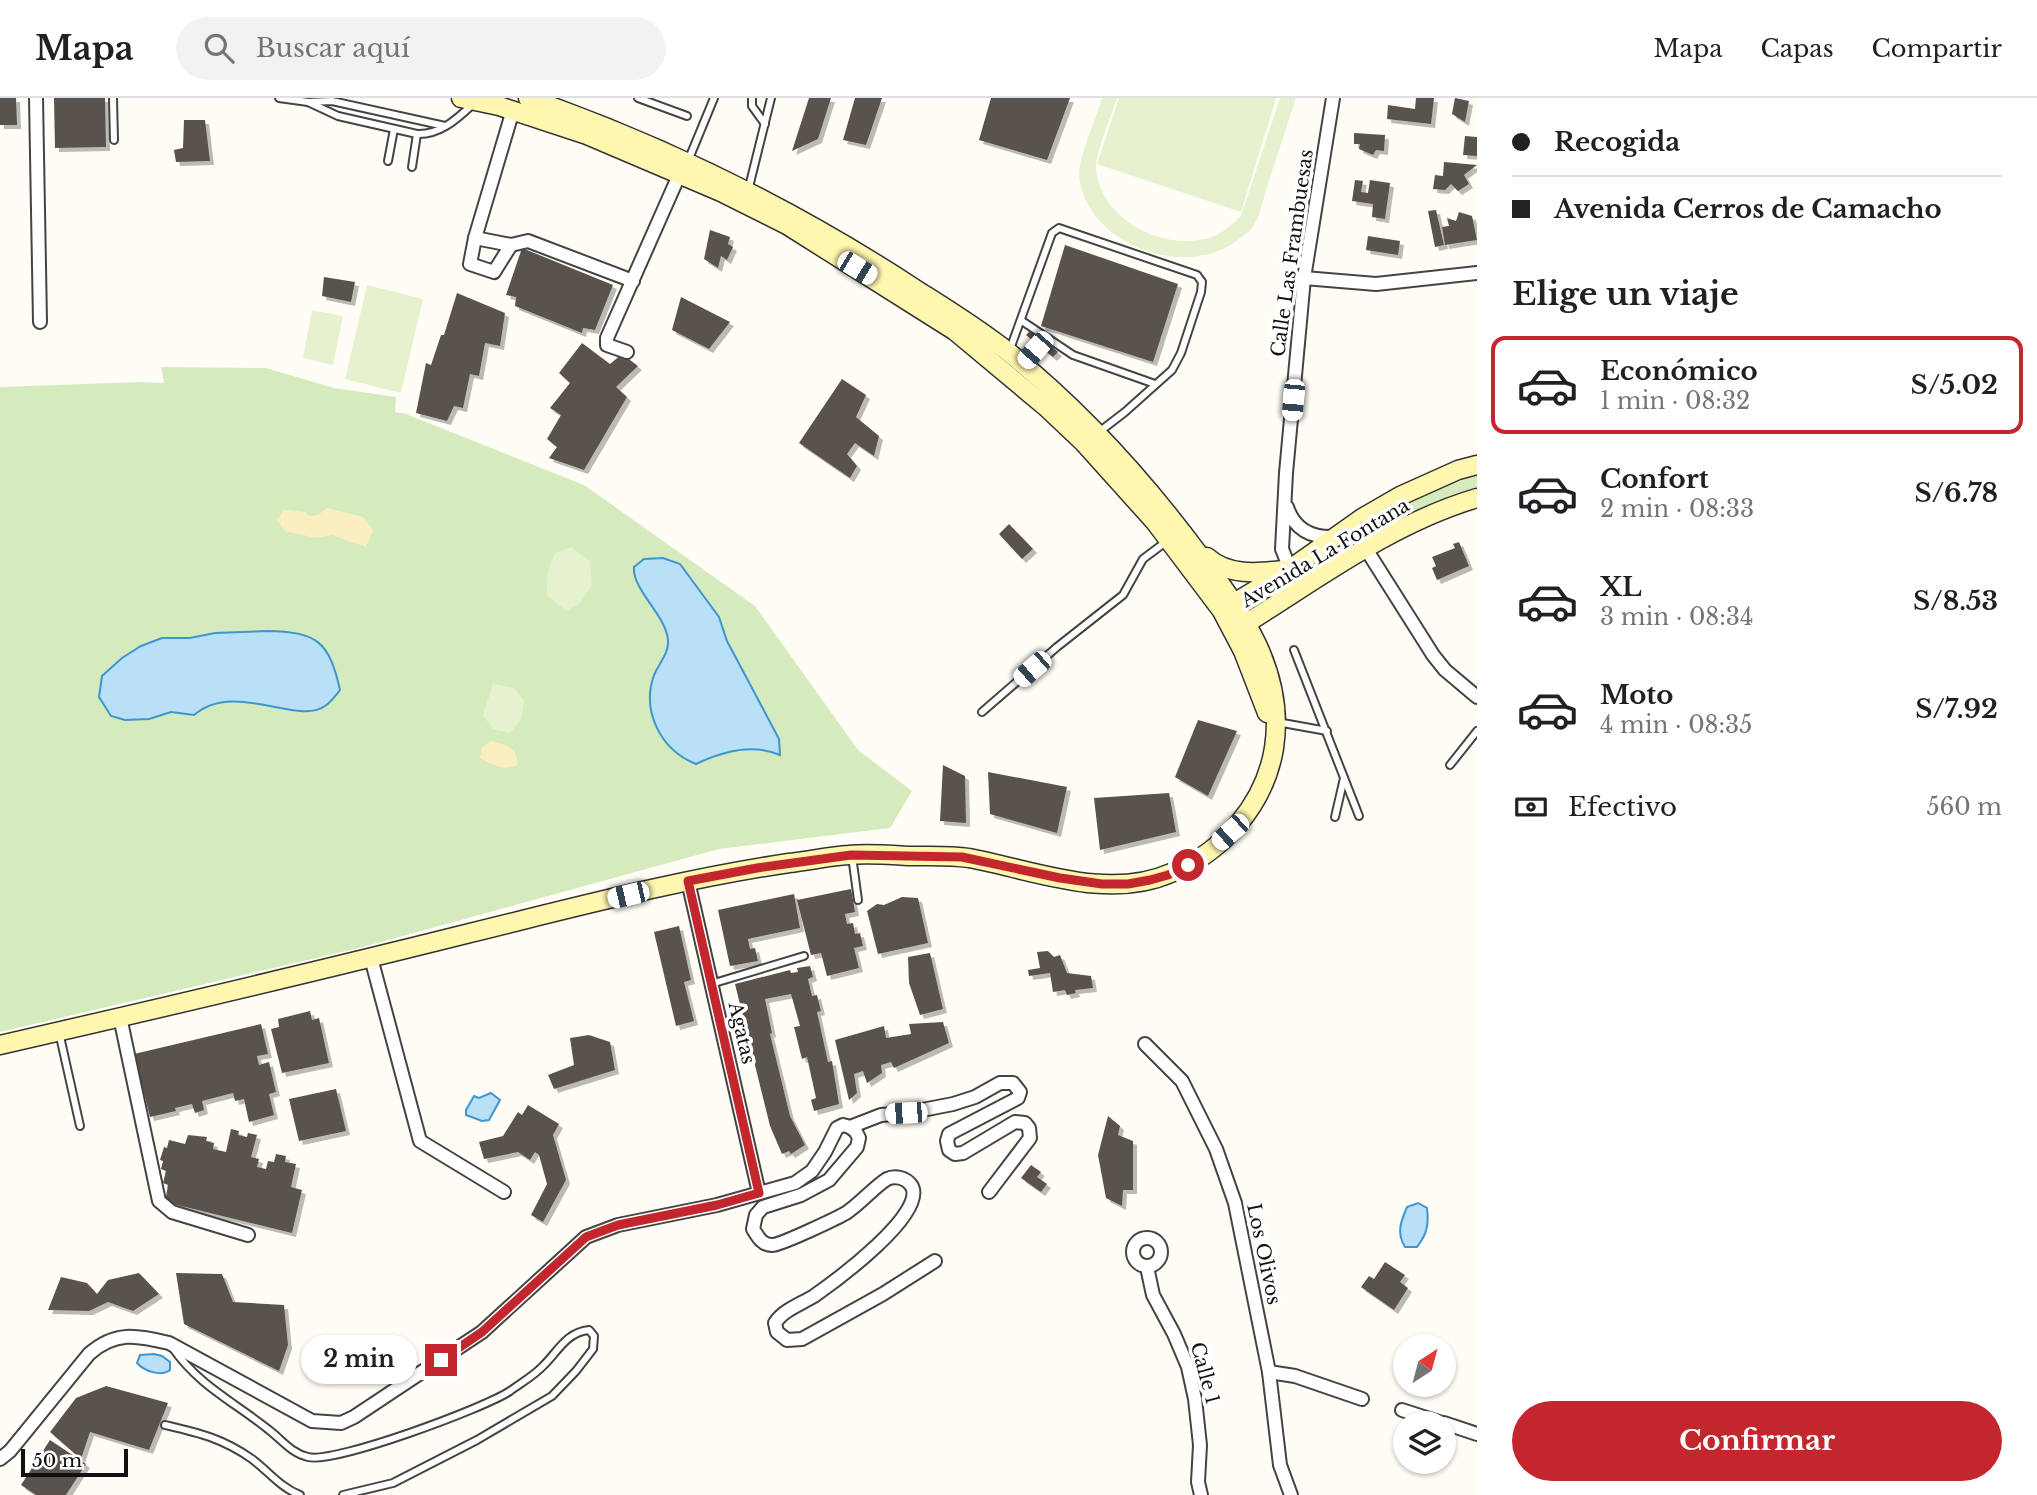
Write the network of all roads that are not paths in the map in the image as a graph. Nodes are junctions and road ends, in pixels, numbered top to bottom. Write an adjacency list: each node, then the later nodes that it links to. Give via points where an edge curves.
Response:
1 (36, 98): 30 (street)
2 (113, 98): 19 (lane)
3 (279, 98): 12 (lane)
4 (528, 98): 22 (main road, via 597,123)
5 (638, 98): 11 (lane)
6 (715, 98): 22 (lane)
7 (752, 98): 15 (lane, via 752,106)
8 (771, 98): 15 (lane)
9 (1333, 98): 27 (street, Calle Las Frambuesas)
10 (468, 99): 13 (main road); 16 (lane, via 459,117)
11 (656, 101): 14 (lane)
12 (308, 102): 16 (lane, via 332,101); 17 (lane, via 338,116)
13 (513, 110): 22 (main road); 24 (street)
14 (687, 116)
15 (765, 124): 23 (lane)
16 (445, 126): 18 (lane)
17 (394, 128): 18 (lane); 20 (lane)
18 (417, 134): 21 (lane)
19 (114, 140)
20 (388, 161)
21 (412, 167)
22 (684, 167): 23 (main road); 28 (street); 41 (main road, via 787,225 956,331 1084,443)
23 (748, 192): 33 (main road, via 858,251)
24 (475, 239): 25 (street); 25 (street, via 470,264 492,273)
25 (511, 245): 28 (street, via 528,241)
26 (1477, 273): 27 (street, via 1376,284)
27 (1304, 278): 37 (street, Calle Las Frambuesas)
28 (633, 281): 32 (street, via 607,338 607,345)
29 (1022, 321): 31 (lane); 33 (lane); 34 (lane, via 1052,233 1059,228 1188,271 1202,282 1201,292 1181,353 1172,370)
30 (40, 322)
31 (1043, 341): 33 (lane); 34 (lane)
32 (628, 352)
33 (1016, 358): 35 (main road)
34 (1155, 384): 35 (lane)
35 (1097, 434): 40 (main road)
36 (1477, 465): 39 (main road, Avenida La Fontana, via 1400,496)
37 (1285, 498): 39 (street, via 1301,529 1323,538); 43 (street, Calle Las Frambuesas, via 1282,549)
38 (1477, 498): 42 (main road, Avenida La Fontana)
39 (1335, 537): 43 (main road, Avenida La Fontana)
40 (1187, 539): 43 (main road, via 1224,569); 44 (main road)
41 (1169, 540): 44 (main road); 48 (lane, via 1143,559 1123,595)
42 (1366, 548): 45 (main road, Avenida La Fontana); 47 (street, via 1433,655)
43 (1290, 569): 44 (main road, Avenida La Fontana)
44 (1228, 606): 45 (main road)
45 (1240, 627): 49 (main road, via 1267,668 1275,703)
46 (1294, 650): 50 (lane)
47 (1477, 697)
48 (982, 712)
49 (1274, 727): 50 (lane); 56 (main road, via 1270,770 1246,815 1210,851 1168,875 1128,884 1102,884 962,857)
50 (1327, 731): 53 (lane)
51 (1477, 731): 52 (lane)
52 (1450, 765)
53 (1345, 776): 54 (lane); 55 (lane)
54 (1359, 816)
55 (1335, 817)
56 (851, 855): 57 (main road); 58 (lane)
57 (688, 881): 60 (main road); 61 (street, Agatas)
58 (858, 900)
59 (804, 956): 61 (lane)
60 (371, 958): 62 (main road); 68 (street, via 420,1141)
61 (711, 984): 70 (street, Agatas)
62 (120, 1017): 63 (main road); 71 (street, via 159,1201 172,1212)
63 (59, 1031): 65 (main road); 66 (lane)
64 (1145, 1044): 75 (street, Los Olivos, via 1182,1081 1216,1149 1235,1203)
65 (0, 1045)
66 (80, 1126)
67 (850, 1127): 69 (street, via 881,1115 953,1104 1000,1083 1013,1083 1020,1092 1018,1098 949,1134 947,1141 948,1150 963,1153 1016,1122 1029,1128 1030,1138); 70 (street, via 837,1128 812,1171 795,1183); 72 (street, via 859,1138 857,1147 829,1180 756,1214 753,1229 760,1240 771,1245 785,1242 845,1214 888,1178 911,1183 913,1200 891,1232 861,1261 779,1317 777,1332 787,1340 802,1339)
68 (504, 1192)
69 (989, 1192)
70 (759, 1193): 74 (street, via 618,1225 586,1237 482,1332 341,1423 312,1421)
71 (248, 1235)
72 (934, 1261)
73 (1147, 1267): 85 (street, Calle 1, via 1153,1295 1188,1367 1200,1445)
74 (169, 1343): 82 (street, via 133,1336 101,1343); 84 (lane, via 186,1368 210,1388 294,1452 310,1458 330,1457 413,1432 507,1393 543,1367 574,1334 589,1330 594,1336 593,1349 552,1395 393,1483)
75 (1269, 1372): 76 (street); 86 (street, Los Olivos, via 1280,1465)
76 (1362, 1399)
77 (1402, 1410): 78 (street)
78 (1405, 1411)
79 (165, 1425): 83 (lane, via 214,1437)
80 (1456, 1427): 81 (street)
81 (1477, 1434)
82 (0, 1459)
83 (300, 1495)
84 (343, 1495)
85 (1201, 1495)
86 (1290, 1495)

